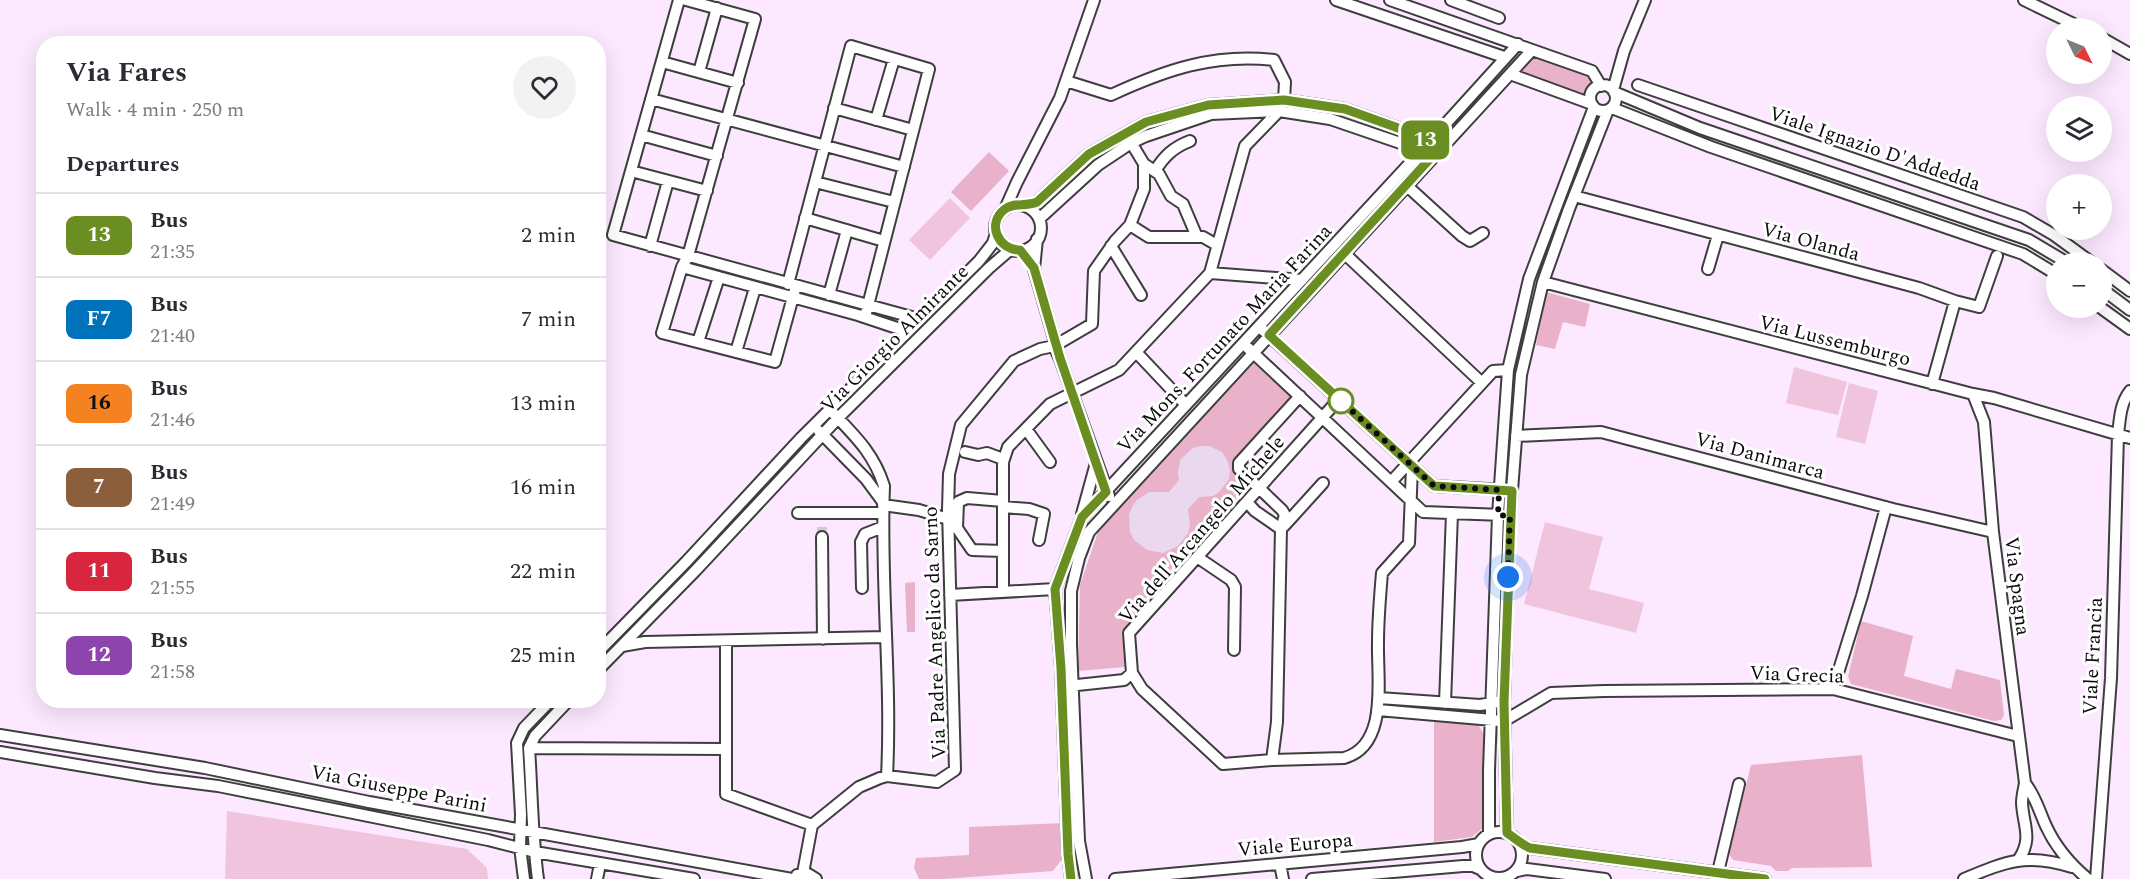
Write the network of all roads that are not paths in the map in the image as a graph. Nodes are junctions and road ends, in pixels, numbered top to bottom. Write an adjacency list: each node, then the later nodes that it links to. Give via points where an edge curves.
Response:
1 (679, 0): 18 (street)
2 (686, 0): 9 (street)
3 (1094, 0): 21 (street)
4 (1336, 0): 16 (street)
5 (1390, 0): 12 (street, Viale Ignazio D'Addedda)
6 (1451, 0): 10 (street)
7 (1645, 0): 24 (street)
8 (2024, 0): 11 (street)
9 (717, 8): 19 (street); 22 (street, via 756,19)
10 (1499, 18)
11 (2061, 18)
12 (1518, 44): 14 (street, Viale Ignazio D'Addedda); 16 (street, Via Mons. Fortunato Maria Farina)
13 (2112, 44): 15 (street)
14 (1532, 50): 20 (street, Via Mons. Fortunato Maria Farina); 24 (street, Viale Ignazio D'Addedda, via 1592,71)
15 (2130, 54)
16 (1504, 57): 38 (street, Via Mons. Fortunato Maria Farina)
17 (894, 59): 28 (street, via 851,46); 32 (street); 33 (street, via 929,69)
18 (662, 62): 19 (street); 25 (street)
19 (699, 72): 22 (street)
20 (1510, 74): 27 (street); 38 (street, Via Mons. Fortunato Maria Farina)
21 (1066, 81): 26 (street, via 1111,94 1183,66 1253,58 1274,60 1285,82); 50 (street)
22 (738, 82): 31 (street)
23 (1638, 85): 74 (street, Viale Ignazio D'Addedda, via 2023,217)
24 (1608, 88): 27 (street, via 1592,93); 29 (street, via 1616,100); 40 (street, Viale Ignazio D'Addedda, via 1700,128)
25 (651, 99): 31 (street); 34 (street)
26 (1284, 100): 30 (street); 35 (street, via 1208,105 1146,122); 38 (street, via 1345,109 1415,134)
27 (1593, 105): 29 (street, via 1600,111); 109 (street, via 1529,279)
28 (834, 108): 32 (street); 37 (street)
29 (1610, 109): 47 (street); 53 (street)
30 (1279, 111): 35 (street, via 1211,114); 41 (street, via 1330,119 1409,146); 69 (street, via 1245,146)
31 (727, 120): 37 (street); 39 (street)
32 (876, 120): 33 (street)
33 (913, 130): 43 (street)
34 (641, 135): 39 (street); 45 (street)
35 (1129, 138): 42 (street); 55 (street, via 1089,154 1037,202); 59 (street)
36 (1190, 141): 46 (street, via 1176,147)
37 (824, 146): 43 (street); 49 (street)
38 (1434, 146): 41 (street, Via Mons. Fortunato Maria Farina); 44 (street, Via Mons. Fortunato Maria Farina)
39 (717, 156): 52 (street)
40 (1786, 157): 47 (street); 57 (street, Viale Ignazio D'Addedda)
41 (1415, 158): 44 (street); 85 (street, Via Mons. Fortunato Maria Farina)
42 (1144, 165): 46 (street); 61 (street, via 1144,189)
43 (903, 166): 54 (street)
44 (1420, 169): 51 (street, Via Mons. Fortunato Maria Farina)
45 (631, 171): 48 (street); 70 (street, via 613,236)
46 (1155, 171): 66 (street, via 1171,196 1183,204)
47 (1781, 171): 60 (street)
48 (668, 181): 52 (street); 70 (street)
49 (815, 182): 54 (street); 58 (street)
50 (1017, 182): 55 (street); 56 (street)
51 (1406, 185): 63 (street, via 1470,241); 75 (street, Via Mons. Fortunato Maria Farina)
52 (707, 191): 76 (street)
53 (1574, 196): 65 (street, Via Olanda); 86 (street)
54 (894, 202): 68 (street)
55 (1025, 206): 56 (street); 59 (street)
56 (1005, 209): 64 (street, via 996,221)
57 (1939, 209): 60 (street); 73 (street, Viale Ignazio D'Addedda, via 2029,240)
58 (805, 218): 62 (street); 88 (street)
59 (1039, 219): 67 (street)
60 (1934, 224): 80 (street, via 2023,254)
61 (1130, 225): 66 (street, via 1149,237); 71 (street)
62 (847, 230): 68 (street); 90 (street)
63 (1483, 233)
64 (996, 234): 72 (street, via 999,241); 97 (street, Via Giorgio Almirante, via 979,261)
65 (1718, 235): 81 (street); 93 (street, Via Olanda)
66 (1197, 237): 69 (street)
67 (1037, 239): 72 (street, via 1031,246); 79 (street)
68 (884, 241): 95 (street)
69 (1217, 245): 82 (street)
70 (650, 246): 76 (street)
71 (1111, 246): 91 (street); 104 (street, via 1094,271 1092,324)
72 (1015, 250): 79 (street); 119 (street, Via Giorgio Almirante)
73 (2049, 252)
74 (2077, 252)
75 (1344, 253): 101 (street, Via Mons. Fortunato Maria Farina); 110 (street)
76 (688, 256): 78 (street); 88 (street)
77 (1997, 256): 93 (street, Via Olanda, via 1979,307)
78 (682, 267): 83 (street); 102 (street, via 662,333)
79 (1034, 268): 104 (street)
80 (2046, 268)
81 (1708, 269)
82 (1210, 273): 85 (street); 106 (street)
83 (719, 277): 87 (street); 102 (street)
84 (2112, 278): 89 (street)
85 (1302, 280): 98 (street, Via Mons. Fortunato Maria Farina)
86 (1543, 282): 111 (street, Via Lussemburgo); 125 (street, via 1521,375)
87 (755, 288): 88 (street); 105 (street)
88 (792, 289): 90 (street); 95 (street); 105 (street, via 775,362)
89 (2130, 291)
90 (829, 295): 95 (street)
91 (1141, 295)
92 (2112, 296): 94 (street)
93 (1955, 301): 111 (street)
94 (2130, 310)
95 (866, 311): 97 (street); 100 (street)
96 (2112, 316): 99 (street)
97 (919, 319): 100 (street, Via Giorgio Almirante)
98 (1259, 326): 101 (street); 103 (street, Via Mons. Fortunato Maria Farina)
99 (2130, 329)
100 (906, 331): 118 (street, Via Giorgio Almirante)
101 (1269, 335): 107 (street, Via Mons. Fortunato Maria Farina); 116 (street)
102 (699, 342): 105 (street)
103 (1243, 344): 107 (street); 117 (street, Via Mons. Fortunato Maria Farina)
104 (1056, 345): 108 (street)
105 (736, 352)
106 (1136, 352): 113 (street, via 1119,370); 117 (street)
107 (1253, 353): 115 (street); 141 (street, Via Mons. Fortunato Maria Farina)
108 (1060, 358): 113 (street); 149 (street, Via Padre Angelico da Sarno, via 1054,346 1014,362 961,424 949,474)
109 (1508, 370): 110 (street, via 1493,371); 135 (street)
110 (1482, 383): 131 (street)
111 (1932, 384): 114 (street, Via Lussemburgo)
112 (2130, 391): 124 (street, Viale Francia, via 2121,407)
113 (1073, 394): 122 (street, via 1050,404); 130 (street)
114 (1973, 394): 124 (street, Via Lussemburgo); 152 (street, Via Spagna, via 1984,422)
115 (1300, 396): 120 (street); 134 (street, via 1239,463 1239,469)
116 (1339, 399): 120 (street, Via dell'Arcangelo Michele); 131 (street)
117 (1186, 405): 137 (street, Via Mons. Fortunato Maria Farina)
118 (830, 409): 119 (street); 121 (street, Via Giorgio Almirante)
119 (838, 418): 123 (street, Via Giorgio Almirante); 142 (street, via 869,451 878,467 884,486)
120 (1323, 418): 132 (street); 134 (street, Via dell'Arcangelo Michele)
121 (814, 425): 123 (street, Via Giorgio Almirante); 166 (street)
122 (1026, 429): 128 (street, via 1008,447); 129 (street)
123 (822, 435): 142 (street, via 866,479); 161 (street)
124 (2118, 435): 126 (street, Via Lussemburgo); 227 (street, Viale Francia, via 2111,678)
125 (1516, 436): 136 (street); 143 (street, Via Danimarca, via 1601,432)
126 (2130, 438)
127 (965, 452): 128 (street)
128 (1004, 459): 140 (street)
129 (1050, 462)
130 (1096, 462): 137 (street); 148 (street)
131 (1410, 466): 132 (street); 135 (street, via 1434,486); 138 (street)
132 (1391, 482): 138 (street)
133 (1323, 483): 151 (street)
134 (1258, 489): 139 (street, Via dell'Arcangelo Michele); 151 (street, via 1285,515)
135 (1499, 490): 136 (street); 146 (street)
136 (1512, 491): 147 (street)
137 (1106, 492): 141 (street); 148 (street, Via Mons. Fortunato Maria Farina)
138 (1412, 501): 145 (street, via 1423,512); 173 (street, via 1409,543 1382,573 1377,644)
139 (1247, 502): 151 (street); 156 (street, Via dell'Arcangelo Michele)
140 (1003, 504): 154 (street, via 1044,514); 155 (street); 155 (street, via 967,498 958,502 957,528 972,550)
141 (1114, 504): 171 (street, Via Mons. Fortunato Maria Farina, via 1089,532 1079,558 1071,591)
142 (883, 506): 144 (street, via 822,518); 149 (street, via 919,510); 150 (street)
143 (1886, 507): 152 (street, Via Danimarca); 172 (street)
144 (798, 513)
145 (1452, 513): 146 (street); 176 (street)
146 (1498, 515): 147 (street); 174 (street)
147 (1510, 516): 175 (street)
148 (1082, 517): 158 (street, Via Mons. Fortunato Maria Farina)
149 (948, 519): 160 (street, Via Padre Angelico da Sarno)
150 (884, 526): 157 (street, via 865,534 861,542); 162 (street)
151 (1281, 529): 188 (street, via 1277,722)
152 (1993, 532): 184 (street, Via Spagna)
153 (822, 537): 163 (street)
154 (1039, 540)
155 (1003, 551): 159 (street)
156 (1197, 557): 168 (street, via 1231,580 1235,587); 170 (street, Via dell'Arcangelo Michele, via 1129,633)
157 (862, 588)
158 (1055, 589): 159 (street); 171 (street, Via Mons. Fortunato Maria Farina)
159 (1003, 591): 160 (street)
160 (950, 595): 189 (street, Via Padre Angelico da Sarno, via 955,770 937,782)
161 (642, 625): 164 (street); 167 (street)
162 (885, 638): 163 (street); 189 (street)
163 (823, 639): 165 (street)
164 (645, 642): 165 (street); 167 (street)
165 (726, 642): 186 (street)
166 (606, 644)
167 (622, 646): 169 (street)
168 (1234, 650)
169 (606, 662)
170 (1132, 673): 171 (street, via 1124,680); 188 (street, via 1142,689 1223,764)
171 (1067, 682): 218 (street, Via Mons. Fortunato Maria Farina, via 1067,845); 219 (street, Via Mons. Fortunato Maria Farina, via 1079,841)
172 (1833, 689): 182 (street, Via Grecia, via 1551,693); 184 (street, Via Grecia)
173 (1379, 698): 176 (street); 179 (street)
174 (1492, 701): 175 (street); 176 (street, via 1480,705); 181 (street)
175 (1504, 702): 182 (street)
176 (1442, 703): 180 (street)
177 (543, 708): 195 (street, via 524,728 518,743)
178 (561, 708): 185 (street, via 534,736)
179 (1378, 710): 180 (street); 188 (street, via 1364,748 1353,756)
180 (1438, 716): 181 (street)
181 (1491, 718): 182 (street); 198 (street)
182 (1504, 721): 197 (street)
183 (0, 735): 191 (street, Via Giuseppe Parini)
184 (2018, 736): 190 (street, Via Spagna)
185 (529, 748): 186 (street); 196 (street)
186 (726, 749): 194 (street, via 726,794)
187 (0, 752): 193 (street, via 218,786)
188 (1272, 760)
189 (887, 776): 194 (street, Via Padre Angelico da Sarno, via 860,787)
190 (2025, 783): 203 (street, Via Spagna, via 2022,801 2026,848); 206 (street, Via Spagna, via 2058,848)
191 (285, 784): 193 (street); 195 (street, Via Giuseppe Parini)
192 (1739, 784): 207 (street)
193 (282, 800): 201 (street)
194 (812, 825): 208 (street)
195 (520, 828): 196 (street, Via Giuseppe Parini); 201 (street)
196 (535, 831): 202 (street); 216 (street, Via Giuseppe Parini)
197 (1507, 833): 198 (street); 200 (street)
198 (1489, 834): 199 (street)
199 (1479, 844): 205 (street, Viale Europa); 210 (street, via 1476,856)
200 (1520, 844): 207 (street); 211 (street, via 1521,864)
201 (520, 847): 202 (street); 212 (street)
202 (534, 852): 204 (street); 213 (street)
203 (2019, 859): 206 (street, via 2051,860); 225 (street)
204 (600, 864): 209 (street); 214 (street)
205 (1281, 864): 220 (street, Viale Europa); 221 (street)
206 (2073, 867): 226 (street, Via Spagna)
207 (1718, 872): 224 (street)
208 (803, 873): 216 (street); 217 (street)
209 (634, 874): 215 (street)
210 (1483, 874): 211 (street, via 1500,879); 222 (street, Viale Europa, via 1473,866 1462,866)
211 (1512, 876): 223 (street, via 1527,869)
212 (524, 879)
213 (538, 879)
214 (597, 879)
215 (694, 879)
216 (792, 879)
217 (816, 879)
218 (1071, 879)
219 (1086, 879)
220 (1115, 879)
221 (1283, 879)
222 (1312, 879)
223 (1605, 879)
224 (1765, 879)
225 (1964, 879)
226 (2088, 879)
227 (2096, 879)

